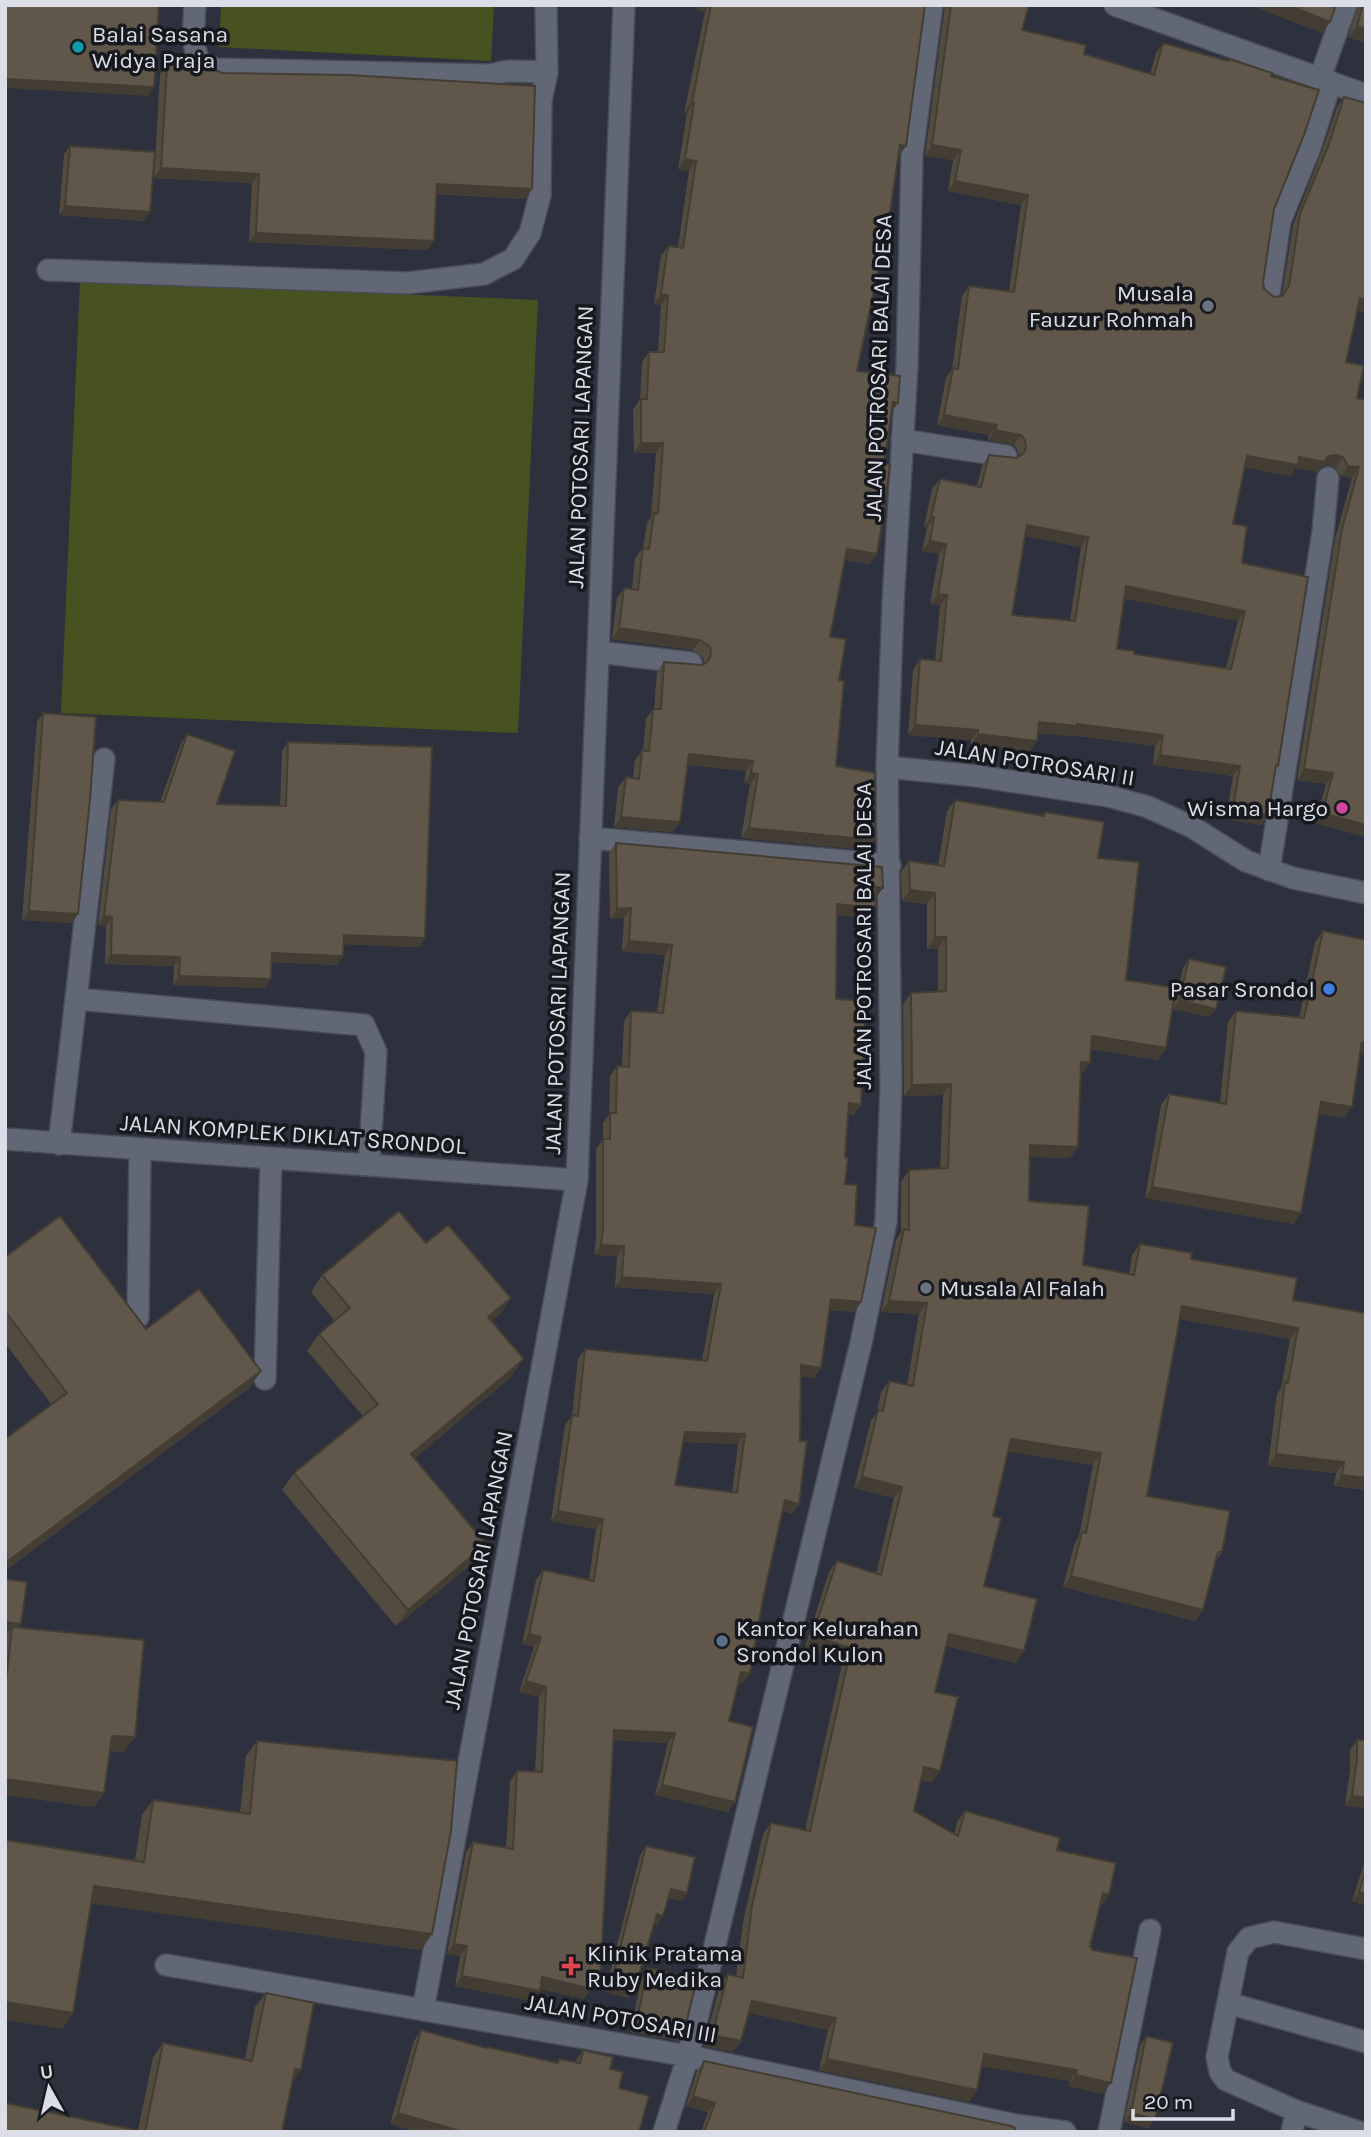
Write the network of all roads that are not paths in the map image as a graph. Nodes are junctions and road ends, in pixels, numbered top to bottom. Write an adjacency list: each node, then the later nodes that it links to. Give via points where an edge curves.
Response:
1 (195, 5): 7 (street, via 197,55 199,61 216,69 489,75)
2 (546, 5): 7 (street)
3 (624, 5): 15 (street, JALAN POTOSARI LAPANGAN)
4 (932, 5): 12 (street, JALAN POTROSARI BALAI DESA, via 912,153)
5 (1115, 5): 8 (street)
6 (1346, 5): 8 (street)
7 (547, 72): 10 (street, via 541,100 540,195 530,233 513,259 484,274 407,283)
8 (1325, 80): 9 (street); 11 (street, via 1309,150 1280,221)
9 (1366, 94)
10 (48, 270)
11 (1269, 294)
12 (902, 440): 13 (street); 18 (street, JALAN POTROSARI BALAI DESA)
13 (1006, 456)
14 (1328, 478): 21 (street)
15 (598, 652): 16 (street); 19 (street, JALAN POTOSARI LAPANGAN)
16 (691, 663)
17 (104, 759): 23 (street)
18 (887, 767): 20 (street, JALAN POTROSARI BALAI DESA); 21 (street, JALAN POTROSARI II, via 1108,796 1148,807 1192,827)
19 (590, 838): 20 (street); 29 (street, JALAN POTOSARI LAPANGAN)
20 (890, 866): 38 (street, JALAN POTROSARI BALAI DESA, via 886,1222 858,1356)
21 (1269, 870): 22 (street, JALAN POTROSARI II)
22 (1366, 893)
23 (77, 999): 25 (street); 28 (street, via 364,1025 376,1052)
24 (5, 1139): 25 (street, JALAN KOMPLEK DIKLAT SRONDOL)
25 (60, 1144): 26 (street, JALAN KOMPLEK DIKLAT SRONDOL)
26 (140, 1149): 27 (street, JALAN KOMPLEK DIKLAT SRONDOL); 30 (street)
27 (271, 1158): 28 (street, JALAN KOMPLEK DIKLAT SRONDOL); 31 (street)
28 (369, 1166): 29 (street, JALAN KOMPLEK DIKLAT SRONDOL)
29 (578, 1180): 36 (street, JALAN POTOSARI LAPANGAN)
30 (138, 1317)
31 (265, 1379)
32 (1150, 1930): 43 (street)
33 (1366, 1949): 35 (street, via 1274,1932 1249,1938 1238,1952)
34 (166, 1965): 36 (street, JALAN POTOSARI III)
35 (1228, 2003): 37 (street); 39 (street, via 1217,2057 1220,2072)
36 (423, 2010): 38 (street, JALAN POTOSARI III)
37 (1366, 2042)
38 (688, 2056): 40 (street, JALAN POTOSARI III); 41 (street, JALAN POTROSARI BALAI DESA)
39 (1294, 2121): 44 (street)
40 (1015, 2128): 42 (street, JALAN POTOSARI III)
41 (664, 2132)
42 (1065, 2132)
43 (1108, 2132)
44 (1359, 2132)

